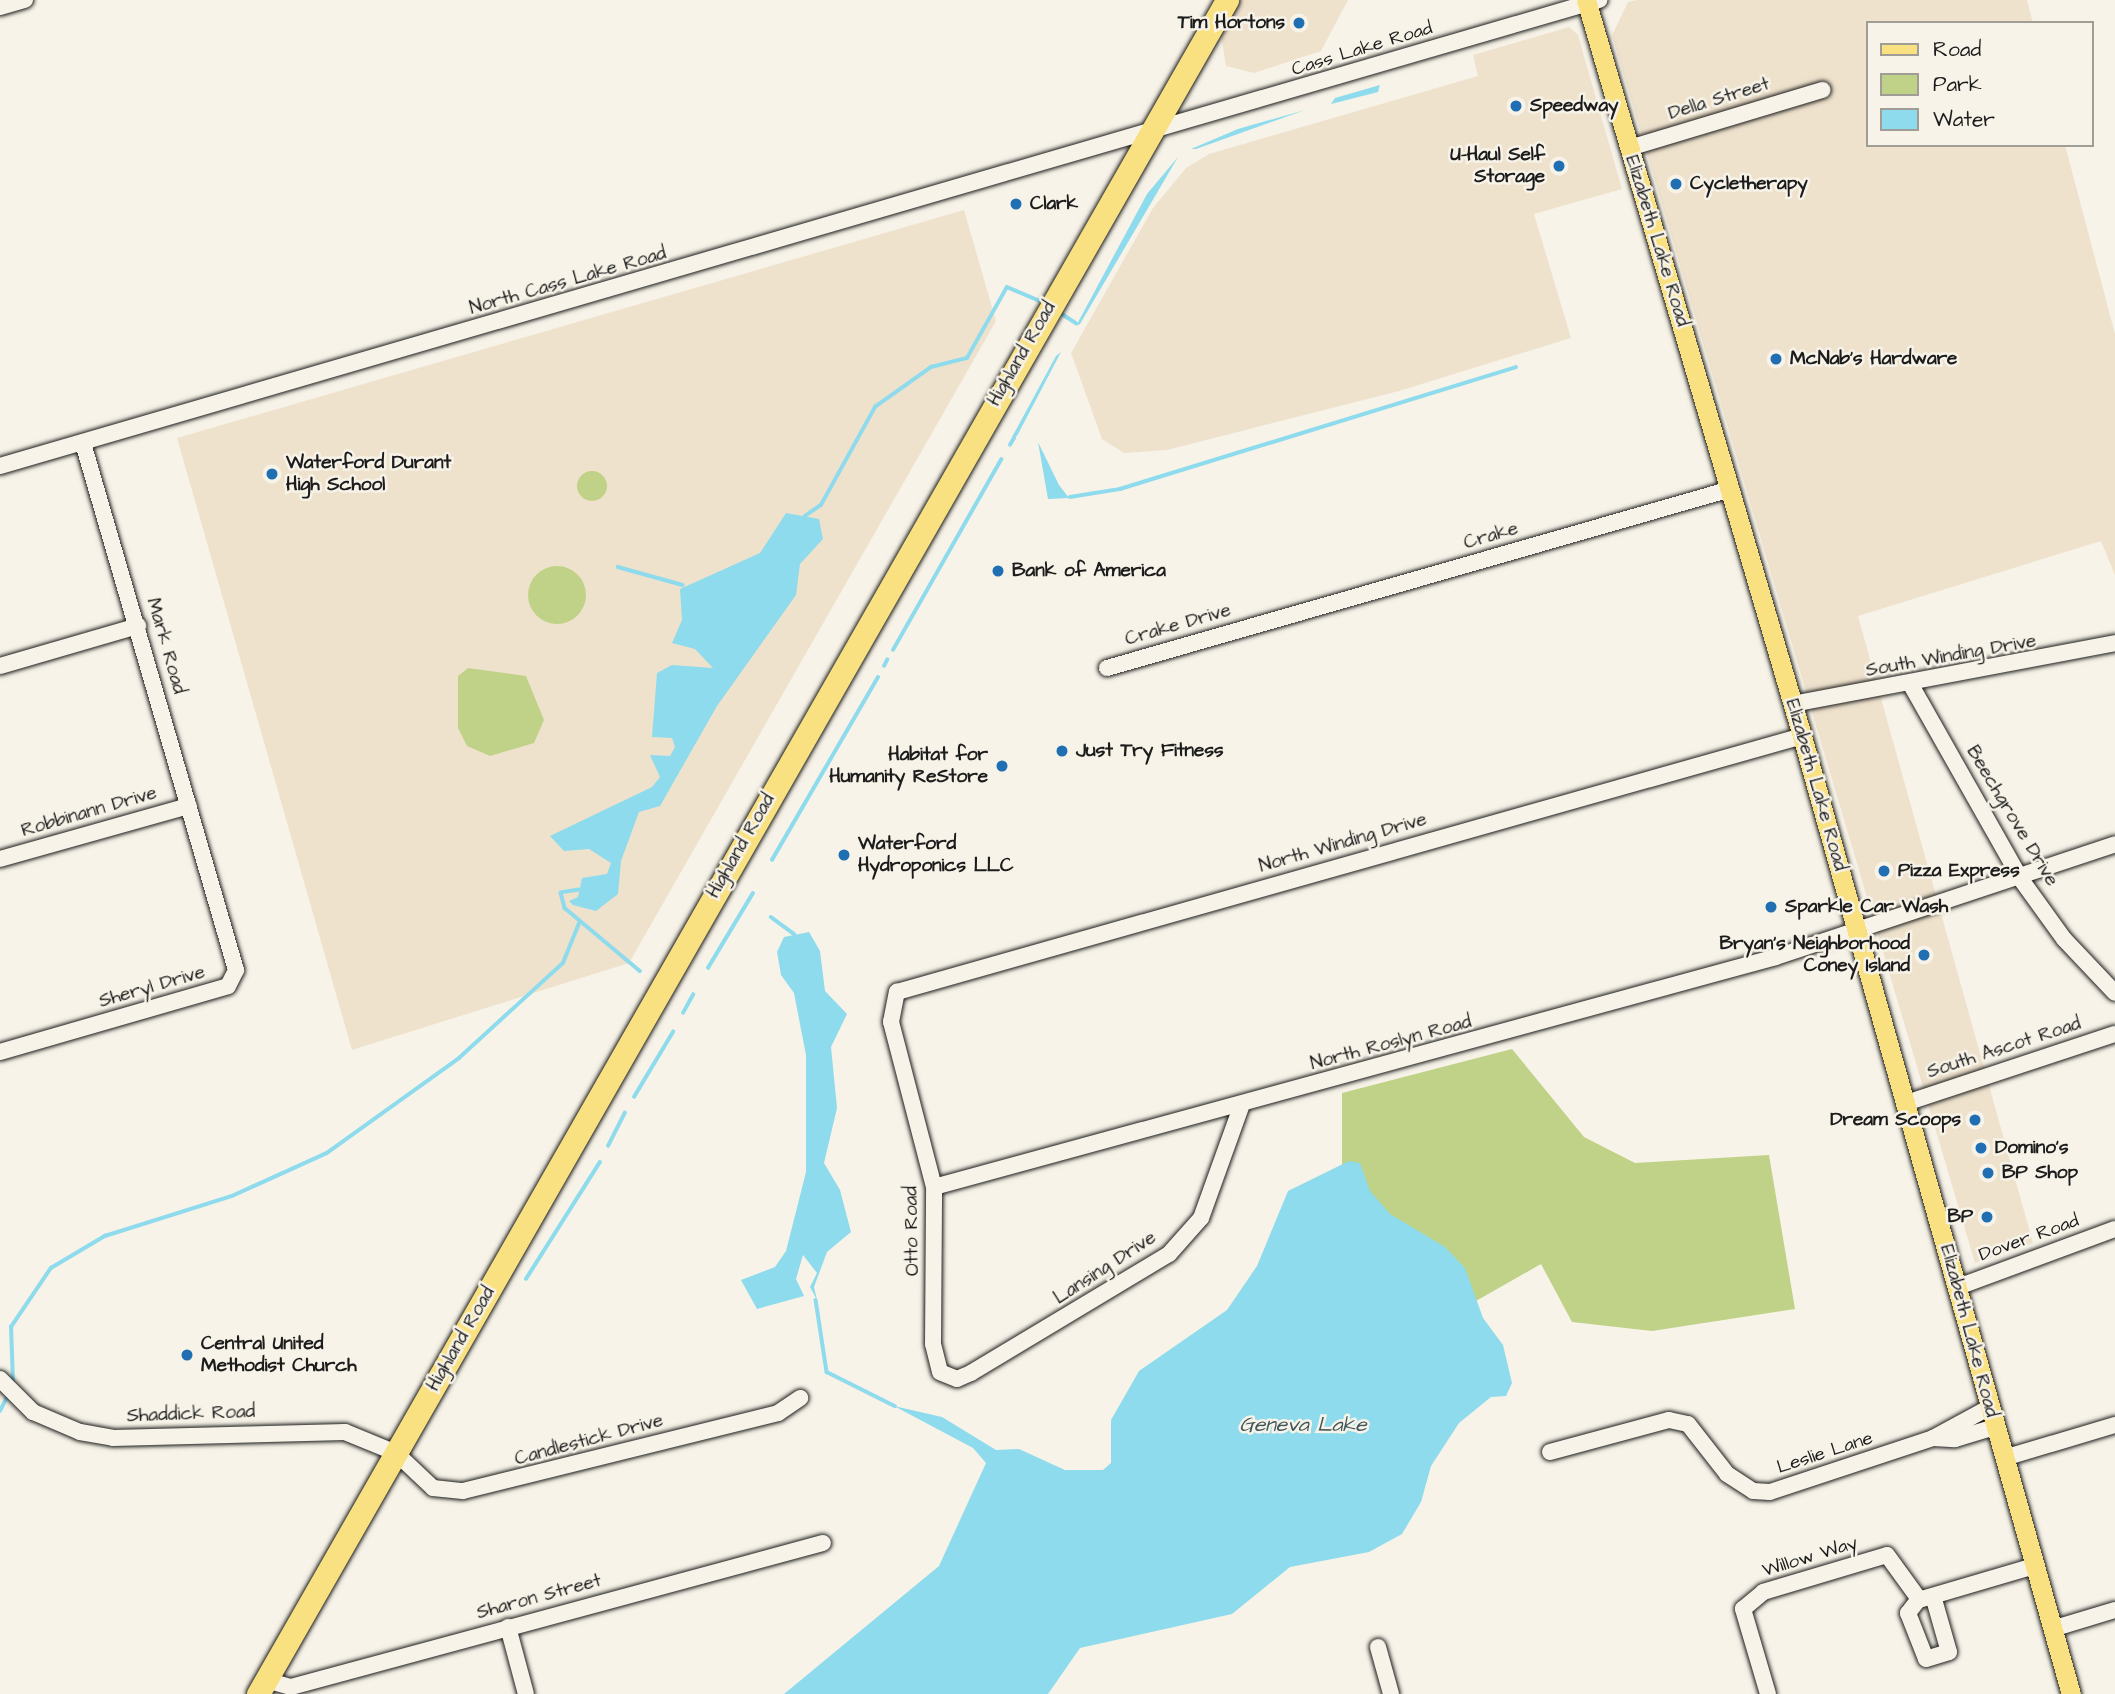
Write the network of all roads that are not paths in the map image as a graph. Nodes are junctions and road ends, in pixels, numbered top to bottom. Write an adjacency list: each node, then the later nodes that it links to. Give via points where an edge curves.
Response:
1 (25, 0): 4 (street)
2 (1227, 0): 6 (highway, Highland Road)
3 (1591, 1): 6 (street, Cass Lake Road); 7 (main road, Elizabeth Lake Road)
4 (0, 7)
5 (1822, 90): 7 (street, Della Street)
6 (1148, 134): 8 (street, North Cass Lake Road); 42 (highway, Highland Road)
7 (1629, 148): 10 (main road, Elizabeth Lake Road)
8 (83, 443): 9 (street, North Cass Lake Road); 12 (street, Mark Road)
9 (0, 466)
10 (1731, 489): 11 (street, Crake); 17 (main road, Elizabeth Lake Road)
11 (1261, 622): 15 (street, Crake Drive)
12 (138, 626): 14 (street); 19 (street, Mark Road)
13 (2115, 643): 16 (street, South Winding Drive)
14 (0, 666)
15 (1107, 668)
16 (1911, 685): 17 (street, South Winding Drive); 23 (street, Beechgrove Drive)
17 (1793, 704): 18 (main road, Elizabeth Lake Road)
18 (1802, 736): 24 (main road, Elizabeth Lake Road); 25 (street, North Winding Drive)
19 (189, 806): 21 (street, Robbinann Drive); 22 (street, Mark Road)
20 (2115, 844): 23 (street, North Roslyn Road)
21 (0, 859)
22 (205, 861): 28 (street, Sheryl Drive, via 236,970 228,986)
23 (2020, 878): 24 (street, North Roslyn Road); 26 (street, Beechgrove Drive, via 2064,939)
24 (1858, 931): 29 (main road, Elizabeth Lake Road); 30 (street, North Roslyn Road)
25 (897, 992): 31 (street, Otto Road, via 891,1022)
26 (2115, 993)
27 (2115, 1034): 29 (street, South Ascot Road)
28 (0, 1052)
29 (1906, 1103): 33 (main road, Elizabeth Lake Road)
30 (1241, 1107): 31 (street, North Roslyn Road); 35 (street, Lansing Drive, via 1201,1218 1169,1254)
31 (934, 1187): 35 (street, Otto Road, via 935,1362 945,1377)
32 (2115, 1229): 33 (street, Dover Road)
33 (1958, 1287): 37 (main road, Elizabeth Lake Road)
34 (0, 1379): 42 (street, Shaddick Road, via 33,1412 79,1432 113,1438 345,1432)
35 (957, 1379)
36 (800, 1398): 42 (street, Candlestick Drive, via 778,1413 485,1489 433,1488)
37 (1990, 1407): 39 (main road, Elizabeth Lake Road); 40 (street, Leslie Lane)
38 (2115, 1425): 43 (street)
39 (1995, 1427): 40 (street, Leslie Lane, via 1955,1440); 43 (main road, Elizabeth Lake Road)
40 (1933, 1438): 41 (street, Leslie Lane, via 1770,1492 1753,1491 1727,1474 1688,1424 1669,1420)
41 (1550, 1452)
42 (396, 1453): 50 (highway, Highland Road)
43 (2004, 1458): 45 (main road, Elizabeth Lake Road)
44 (823, 1543): 47 (street, Sharon Street)
45 (2034, 1566): 48 (main road, Elizabeth Lake Road); 53 (street, Willow Way, via 1926,1598 1887,1555 1763,1592 1743,1609)
46 (2115, 1610): 48 (street)
47 (508, 1627): 50 (street, Sharon Street, via 290,1687); 51 (street)
48 (2052, 1629): 54 (main road, Elizabeth Lake Road)
49 (1378, 1647): 52 (street)
50 (262, 1687)
51 (526, 1694)
52 (1391, 1694)
53 (1768, 1694)
54 (2071, 1694)

